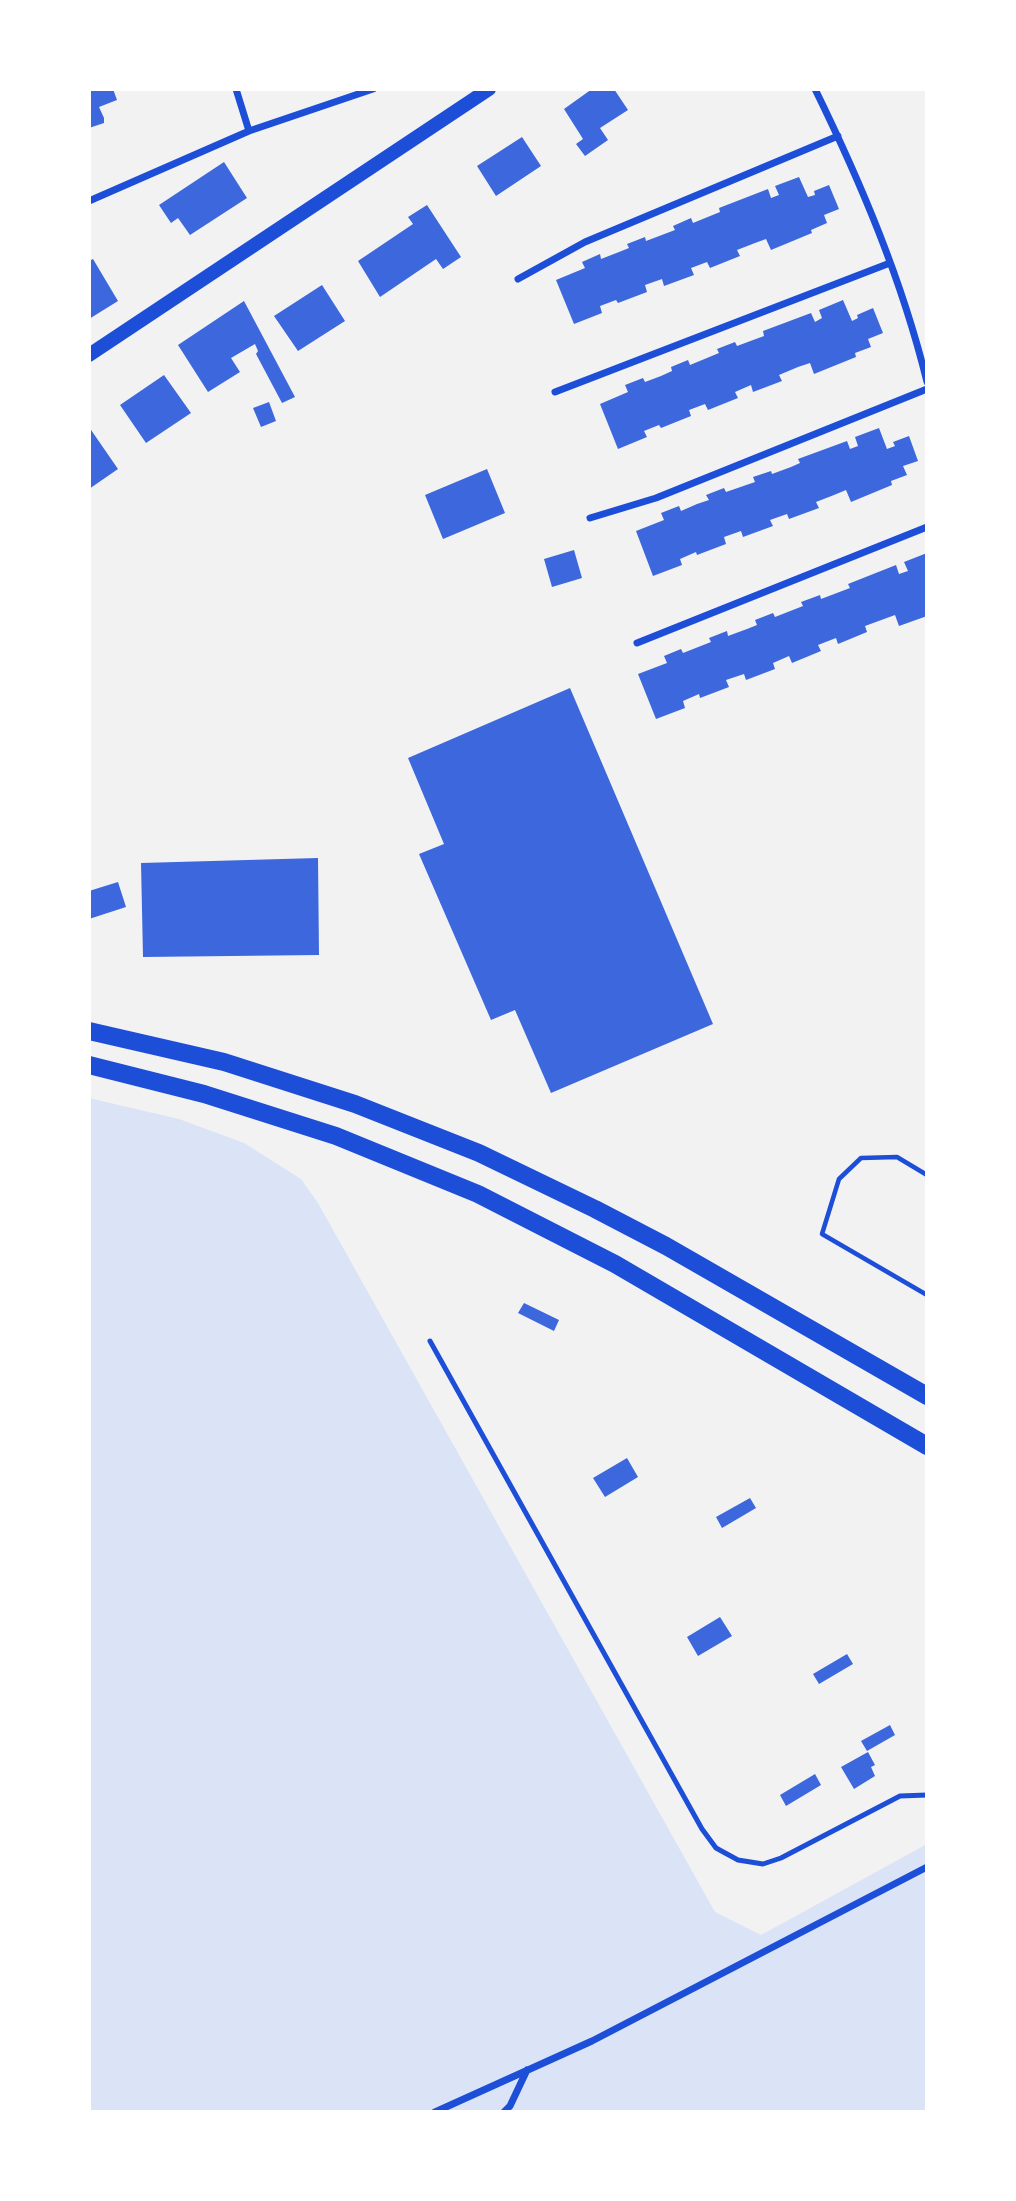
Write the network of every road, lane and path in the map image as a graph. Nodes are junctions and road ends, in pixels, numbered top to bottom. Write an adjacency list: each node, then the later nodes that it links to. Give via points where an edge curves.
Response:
1 (236, 89): 5 (street)
2 (373, 89): 5 (street)
3 (489, 89): 10 (main road)
4 (815, 89): 6 (street)
5 (249, 131): 7 (street)
6 (838, 136): 8 (street); 9 (street, via 585,242)
7 (89, 201)
8 (890, 263): 11 (street); 13 (street)
9 (518, 279)
10 (89, 355)
11 (927, 382)
12 (927, 389): 14 (street, via 656,498)
13 (555, 392)
14 (590, 518)
15 (927, 527): 16 (street)
16 (637, 643)
17 (89, 1031): 22 (main road, via 224,1062 355,1104 479,1153 666,1246)
18 (89, 1065): 23 (main road, via 204,1094 336,1136 478,1194 615,1264)
19 (927, 1175): 20 (path, via 897,1157 861,1158 839,1179 822,1234)
20 (927, 1295)
21 (430, 1341): 24 (lane, via 716,1848 738,1860 763,1864 900,1796)
22 (927, 1396)
23 (927, 1446)
24 (927, 1795)
25 (927, 1867): 26 (street, via 604,2035)
26 (527, 2070): 27 (street); 28 (street)
27 (435, 2112)
28 (504, 2112)

